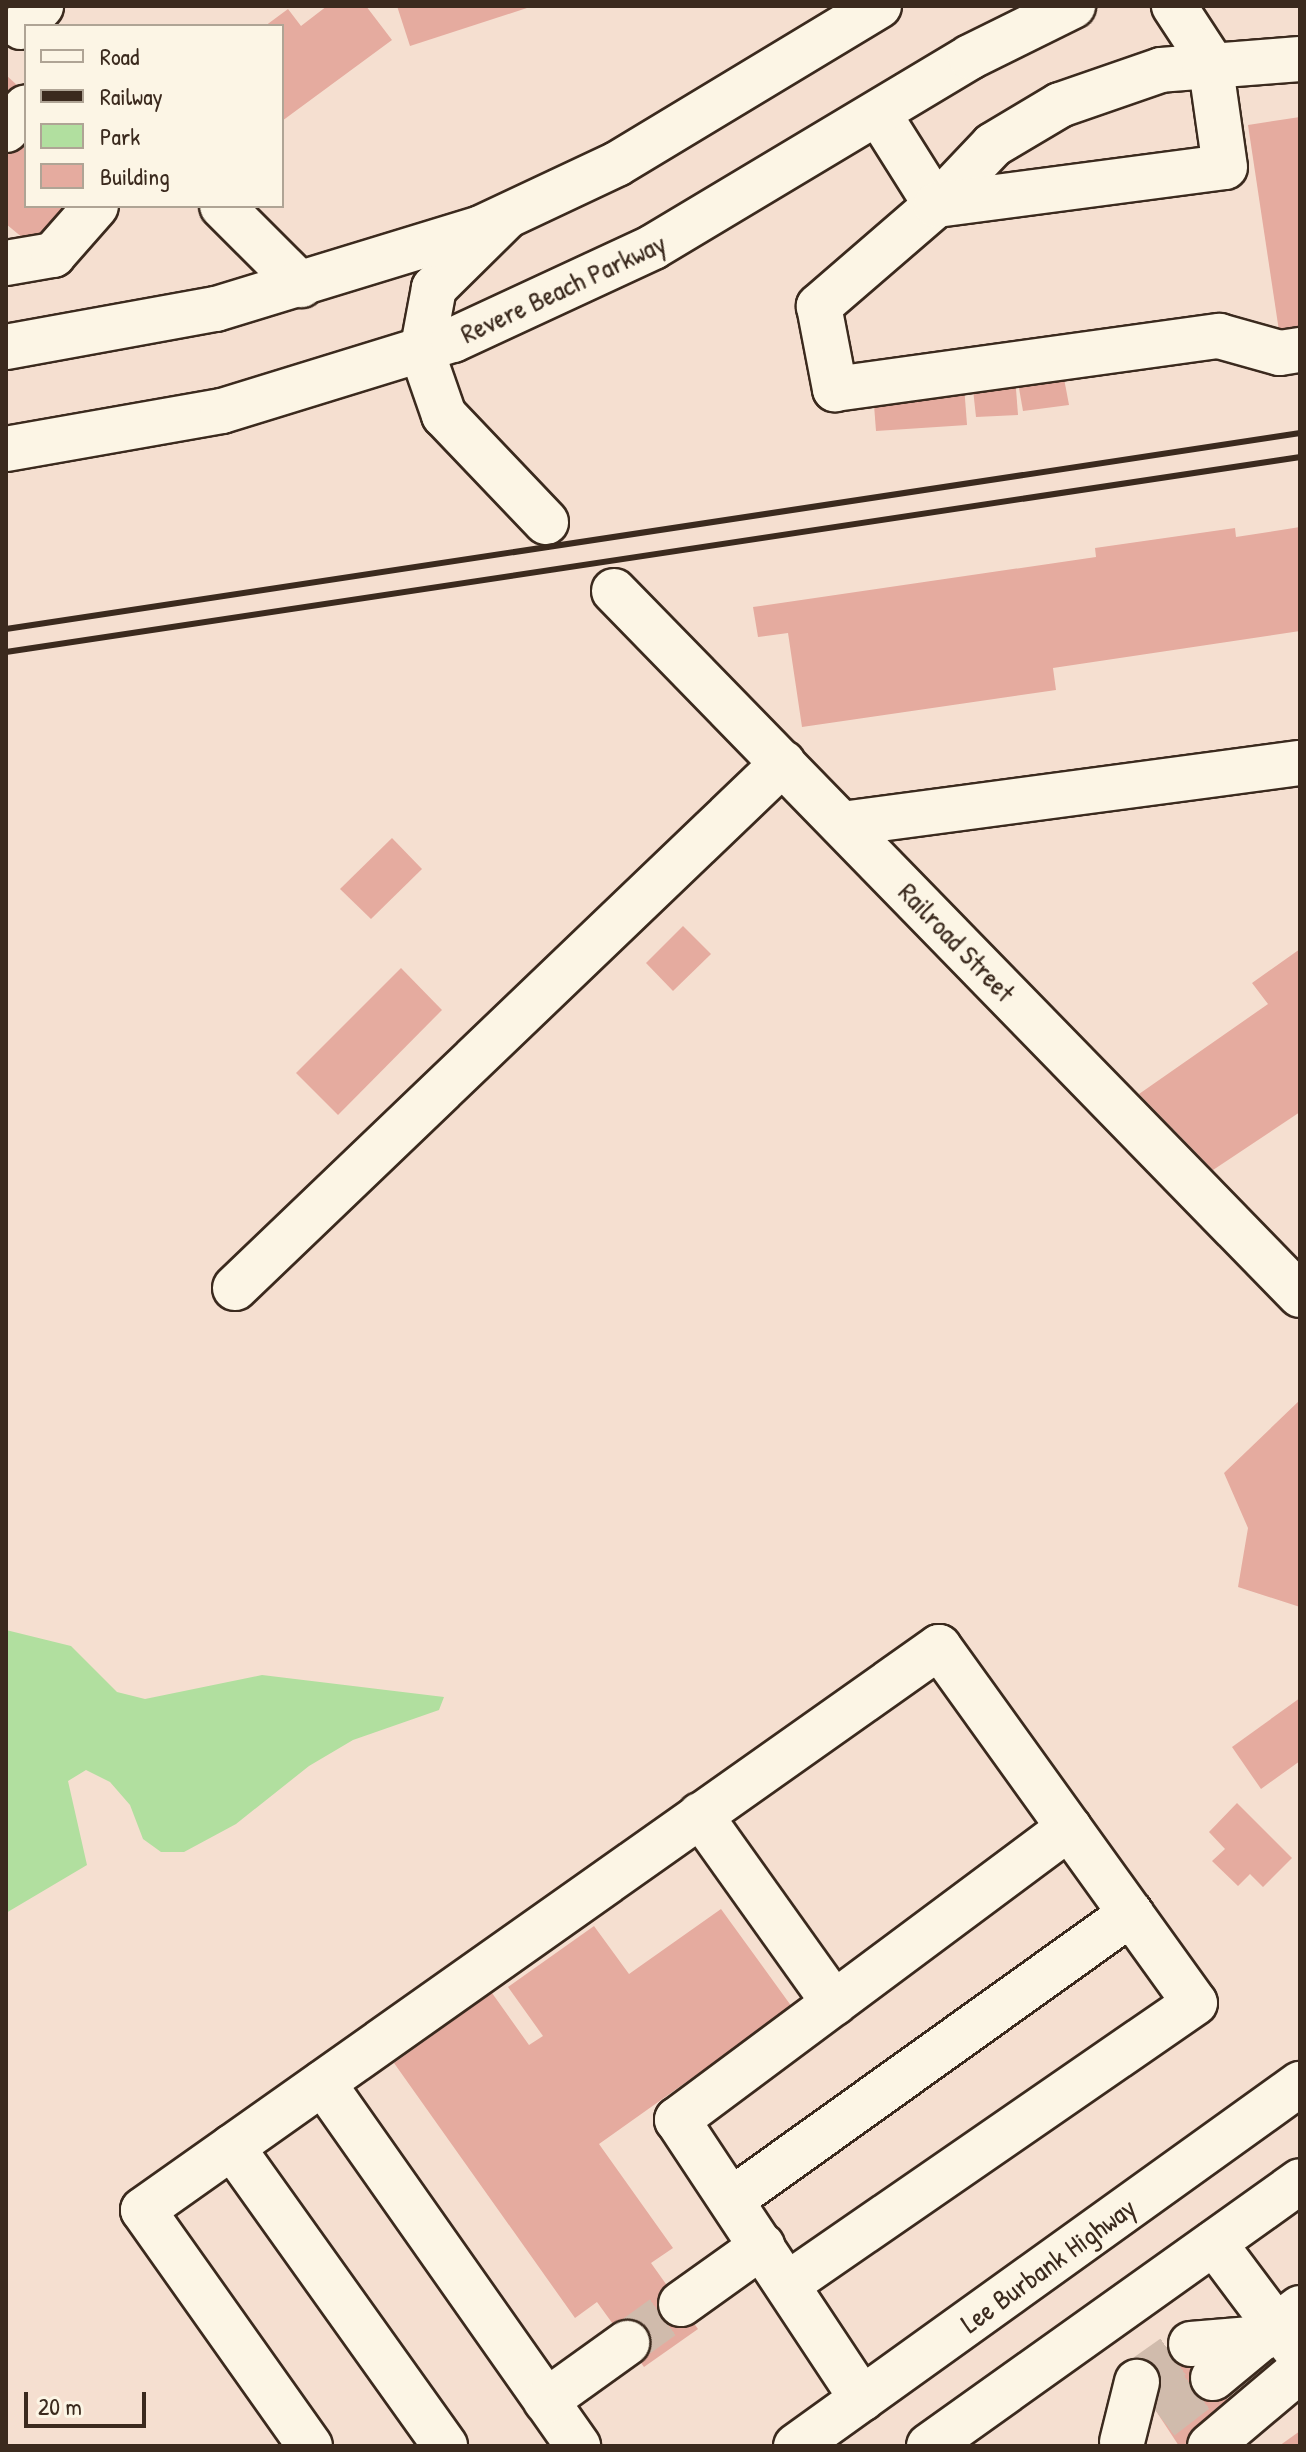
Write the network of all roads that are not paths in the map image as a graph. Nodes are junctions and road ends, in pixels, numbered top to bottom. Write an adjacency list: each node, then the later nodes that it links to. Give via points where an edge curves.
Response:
1 (879, 6): 12 (main road, via 617,164)
2 (1073, 6): 7 (main road, Revere Beach Parkway)
3 (1174, 6): 5 (main road)
4 (1300, 59): 5 (main road)
5 (1210, 61): 9 (main road, via 1136,76 1060,105 993,145); 9 (main road, via 1225,167)
6 (24, 109): 8 (main road)
7 (878, 113): 9 (main road); 17 (main road, Revere Beach Parkway, via 653,247)
8 (6, 130)
9 (936, 205): 16 (main road, via 819,306 835,389 1219,336 1280,353)
10 (94, 208): 13 (main road, via 53,255)
11 (224, 208): 14 (main road)
12 (505, 218): 14 (main road); 17 (main road, via 434,288)
13 (6, 263)
14 (301, 285): 15 (main road, via 181,317)
15 (6, 347)
16 (1300, 350)
17 (422, 352): 18 (main road, Revere Beach Parkway, via 222,411); 19 (main road, via 444,415)
18 (6, 449)
19 (546, 522)
20 (614, 591): 21 (main road, Railroad Street)
21 (783, 763): 23 (main road, Railroad Street); 24 (main road)
22 (1300, 763): 23 (main road)
23 (842, 824): 25 (main road, Railroad Street)
24 (235, 1288)
25 (1300, 1295)
26 (700, 1815): 27 (main road, via 939,1647); 29 (main road); 30 (main road)
27 (1069, 1828): 28 (main road); 29 (main road)
28 (1131, 1914): 34 (main road); 37 (main road, via 1195,2003)
29 (834, 2003): 34 (main road, via 677,2120)
30 (323, 2083): 32 (main road); 45 (main road)
31 (1300, 2084): 44 (main road, Lee Burbank Highway)
32 (232, 2147): 48 (main road, via 143,2210); 49 (main road)
33 (1300, 2181): 35 (main road)
34 (731, 2200): 36 (main road)
35 (1214, 2243): 39 (main road); 51 (main road)
36 (762, 2246): 37 (main road); 38 (main road)
37 (787, 2284): 44 (main road)
38 (681, 2304)
39 (1285, 2332): 41 (main road)
40 (627, 2343): 45 (main road)
41 (1202, 2361)
42 (1300, 2370): 52 (main road)
43 (1137, 2382): 46 (main road)
44 (862, 2399): 50 (main road, Lee Burbank Highway)
45 (546, 2401): 47 (main road)
46 (1133, 2438)
47 (575, 2445)
48 (310, 2446)
49 (445, 2446)
50 (796, 2446)
51 (929, 2446)
52 (1210, 2446)

